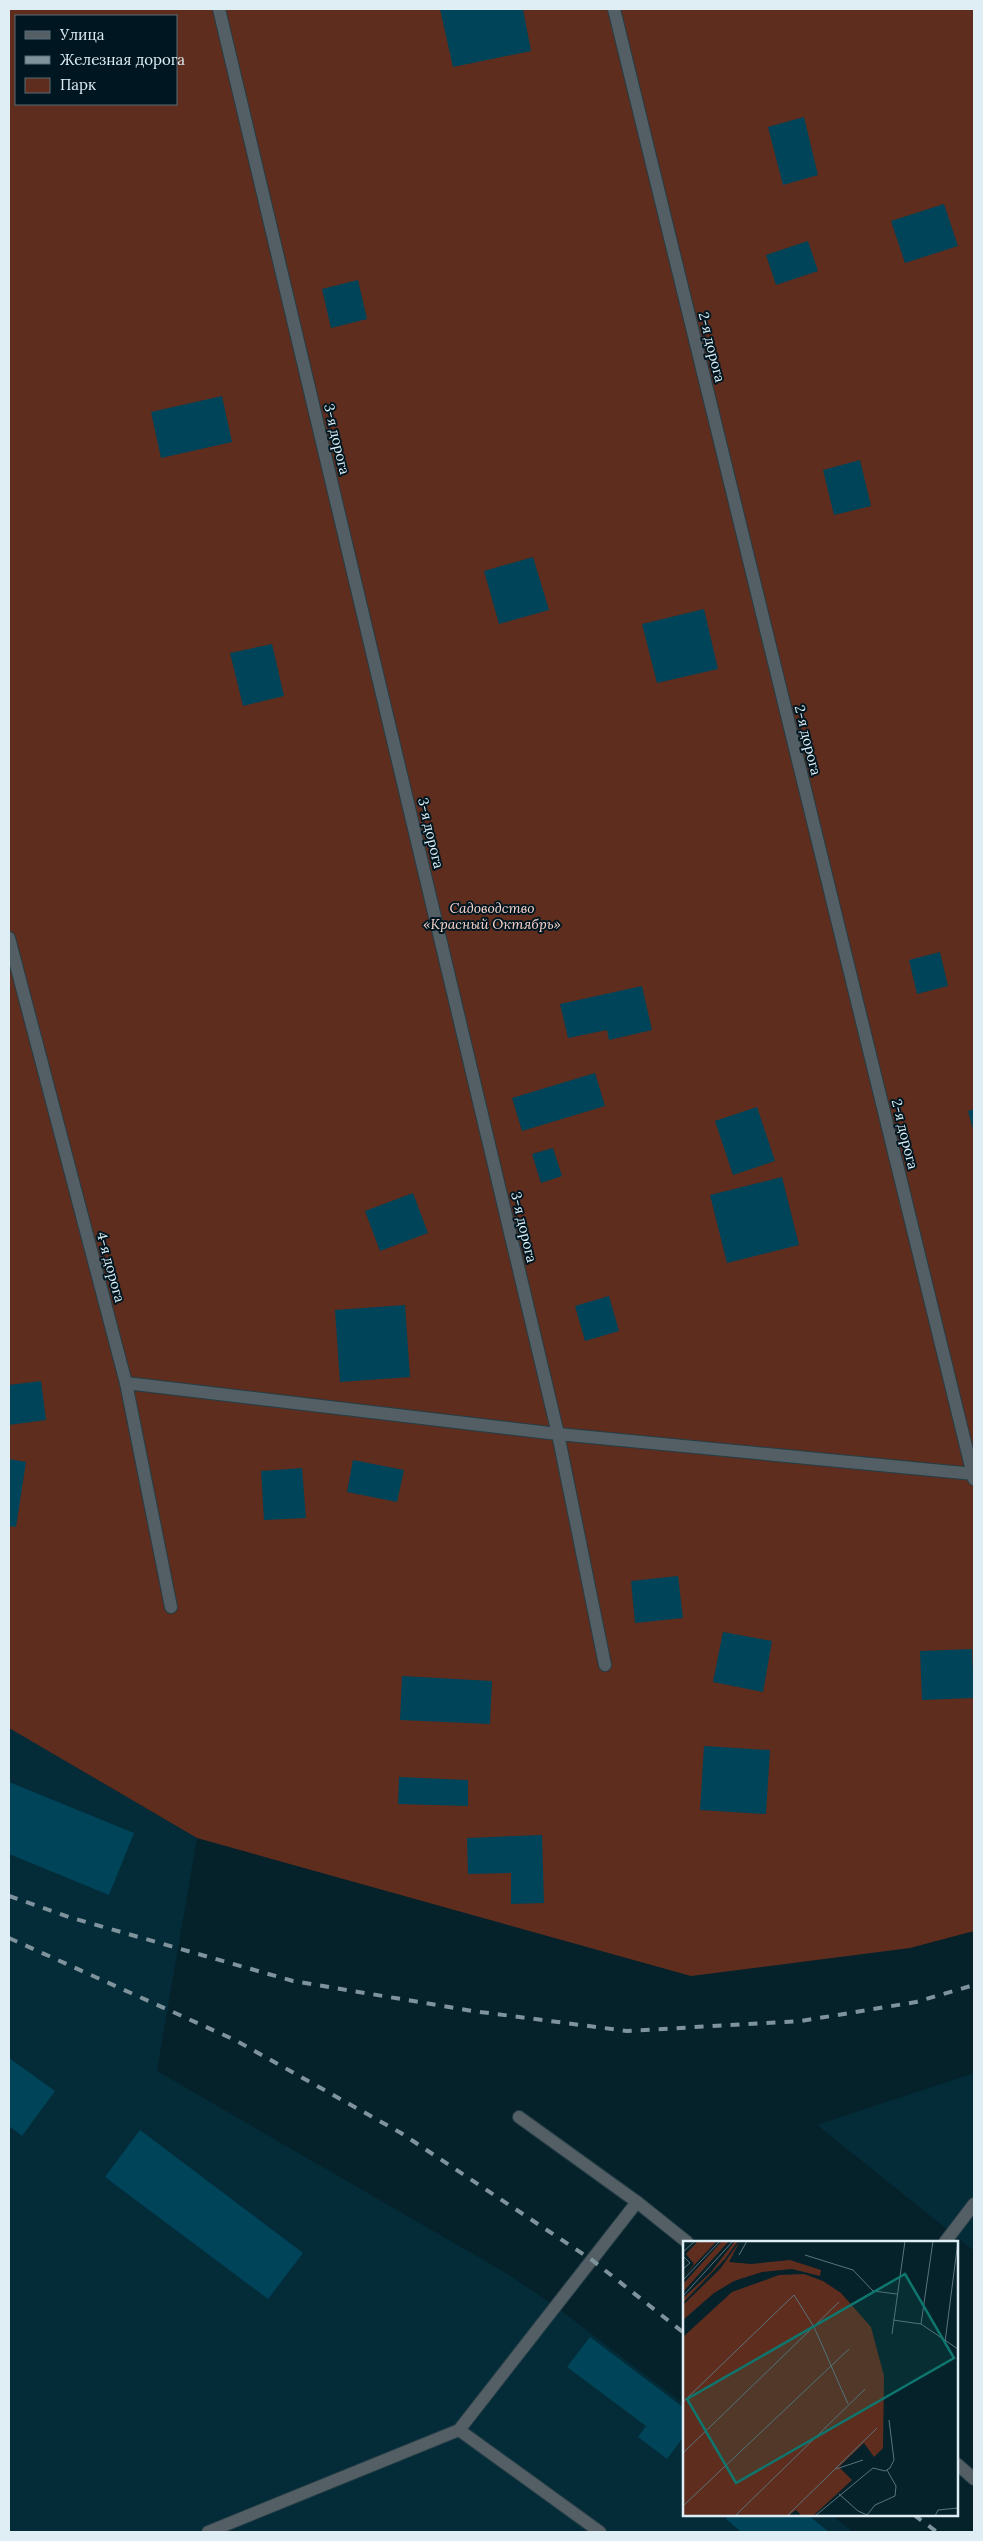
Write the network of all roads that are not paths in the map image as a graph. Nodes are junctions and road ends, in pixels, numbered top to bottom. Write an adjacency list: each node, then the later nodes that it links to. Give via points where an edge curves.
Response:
1 (219, 9): 5 (street, 3-я дорога)
2 (614, 9): 6 (street, 2-я дорога)
3 (9, 938): 4 (street, 4-я дорога)
4 (126, 1382): 5 (street); 7 (street, 4-я дорога)
5 (558, 1434): 6 (street); 8 (street, 3-я дорога)
6 (974, 1476)
7 (170, 1607)
8 (605, 1665)
9 (519, 2117): 10 (street)
10 (637, 2202): 12 (street); 14 (street)
11 (974, 2204): 13 (street)
12 (686, 2241)
13 (946, 2241)
14 (459, 2430): 17 (street); 18 (street)
15 (958, 2465): 16 (street)
16 (974, 2479)
17 (208, 2532)
18 (600, 2532)

